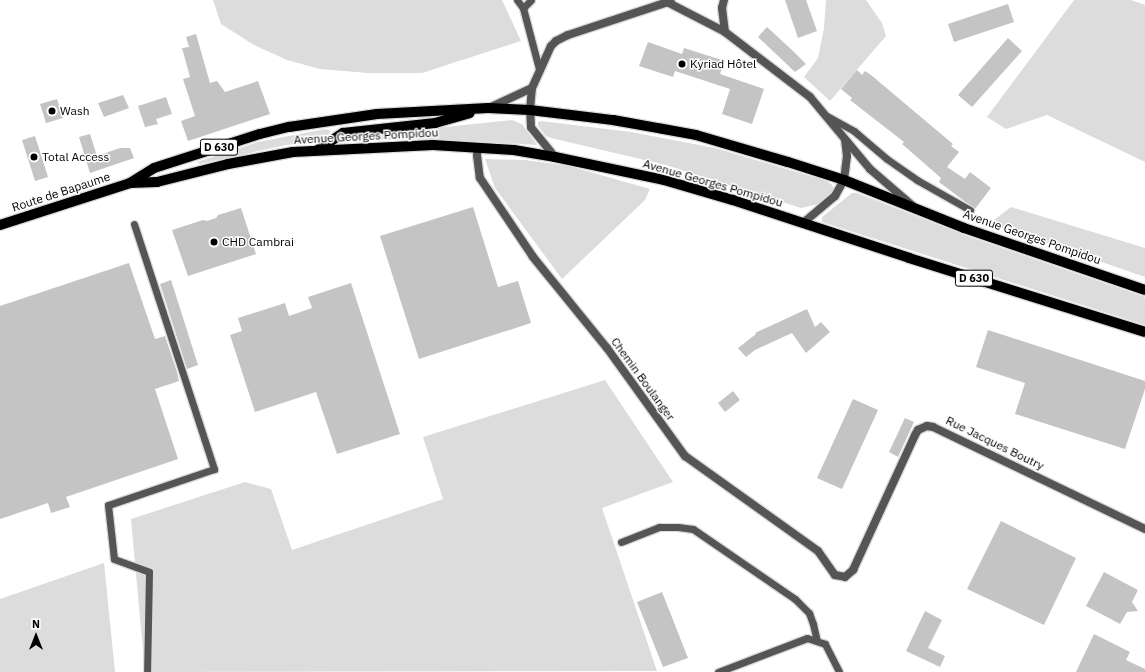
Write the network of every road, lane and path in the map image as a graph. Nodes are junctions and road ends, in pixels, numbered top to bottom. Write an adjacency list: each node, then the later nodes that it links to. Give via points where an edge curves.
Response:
1 (517, 0): 5 (lane)
2 (531, 0): 5 (lane)
3 (724, 0): 6 (street, via 722,8)
4 (667, 1): 6 (street); 7 (street, via 556,41)
5 (523, 8): 7 (lane)
6 (725, 32): 11 (street, via 810,97)
7 (539, 69): 8 (street)
8 (532, 88): 9 (street); 10 (street)
9 (488, 108): 10 (main road, Avenue Georges Pompidou / D 630); 14 (main road, via 435,123 343,133); 17 (main road, Avenue Georges Pompidou / D 630, via 377,114 289,127 154,168)
10 (530, 110): 15 (street, via 532,127); 16 (main road, Avenue Georges Pompidou / D 630, via 613,120 696,135)
11 (827, 116): 12 (street); 19 (lane, via 854,131 916,180)
12 (845, 140): 16 (street, via 847,156); 18 (street, via 870,169)
13 (478, 147): 14 (main road, Avenue Georges Pompidou / D 630, via 433,145); 15 (main road, Avenue Georges Pompidou / D 630); 27 (street, Chemin Boulanger, via 480,178 484,184 533,257 607,348 685,456 818,551 835,575)
14 (319, 149): 17 (main road, Avenue Georges Pompidou / D 630, via 228,164 157,182)
15 (555, 156): 20 (main road, Avenue Georges Pompidou / D 630, via 664,180)
16 (844, 180): 18 (main road, Avenue Georges Pompidou / D 630); 20 (street, via 835,196)
17 (130, 184): 22 (main road, Route de Bapaume / D 630)
18 (915, 207): 23 (main road, Avenue Georges Pompidou / D 630, via 964,228)
19 (970, 210)
20 (803, 223): 24 (main road, Avenue Georges Pompidou / D 630)
21 (134, 224): 29 (lane, via 214,469 108,506 114,559 149,572)
22 (0, 225)
23 (1145, 290)
24 (1145, 332)
25 (1145, 529): 27 (street, Rue Jacques Boutry, via 927,426 918,430 915,435 856,565)
26 (620, 542): 28 (lane, via 659,528 693,529 795,599 809,613 814,624)
27 (845, 577)
28 (816, 641): 30 (lane, via 807,638); 31 (lane, via 825,644)
29 (147, 672)
30 (718, 672)
31 (839, 672)

